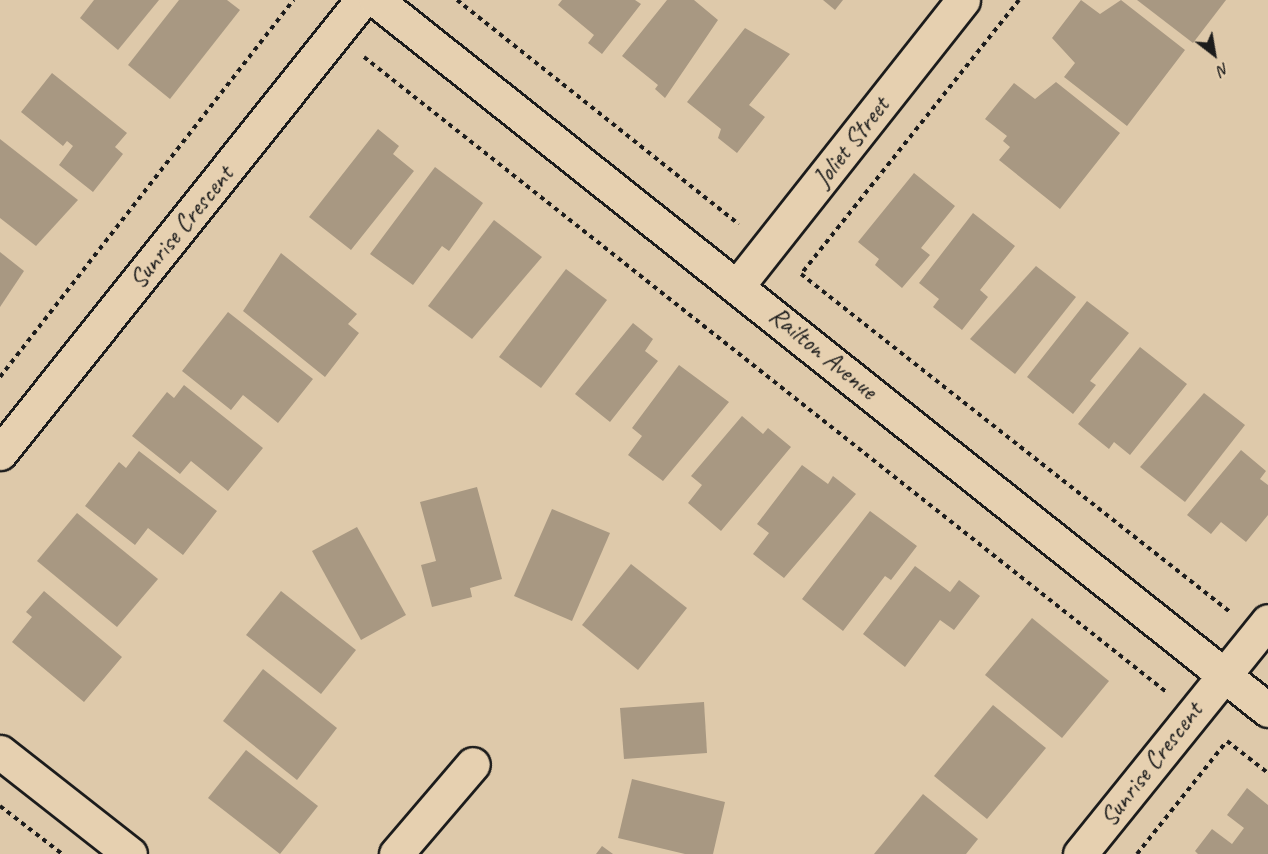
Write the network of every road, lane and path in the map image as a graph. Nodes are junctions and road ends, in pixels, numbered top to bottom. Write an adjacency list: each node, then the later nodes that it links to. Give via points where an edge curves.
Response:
1 (294, 0): 10 (path)
2 (363, 0): 11 (street, Sunrise Crescent)
3 (375, 0): 9 (street, Railton Avenue)
4 (457, 0): 8 (path)
5 (963, 0): 9 (street, Joliet Street)
6 (1019, 0): 12 (path, via 801,274)
7 (354, 49): 15 (path)
8 (742, 226)
9 (738, 285): 14 (street, Railton Avenue)
10 (0, 377)
11 (0, 453)
12 (1233, 614)
13 (1268, 621): 14 (street, Sunrise Crescent)
14 (1222, 674): 16 (street, Railton Avenue); 24 (street, Sunrise Crescent)
15 (1166, 692)
16 (1268, 710)
17 (0, 752): 22 (street)
18 (473, 764): 23 (street)
19 (1268, 773): 25 (path, via 1227,741)
20 (0, 806): 21 (path)
21 (62, 854)
22 (130, 854)
23 (396, 854)
24 (1080, 854)
25 (1137, 854)

